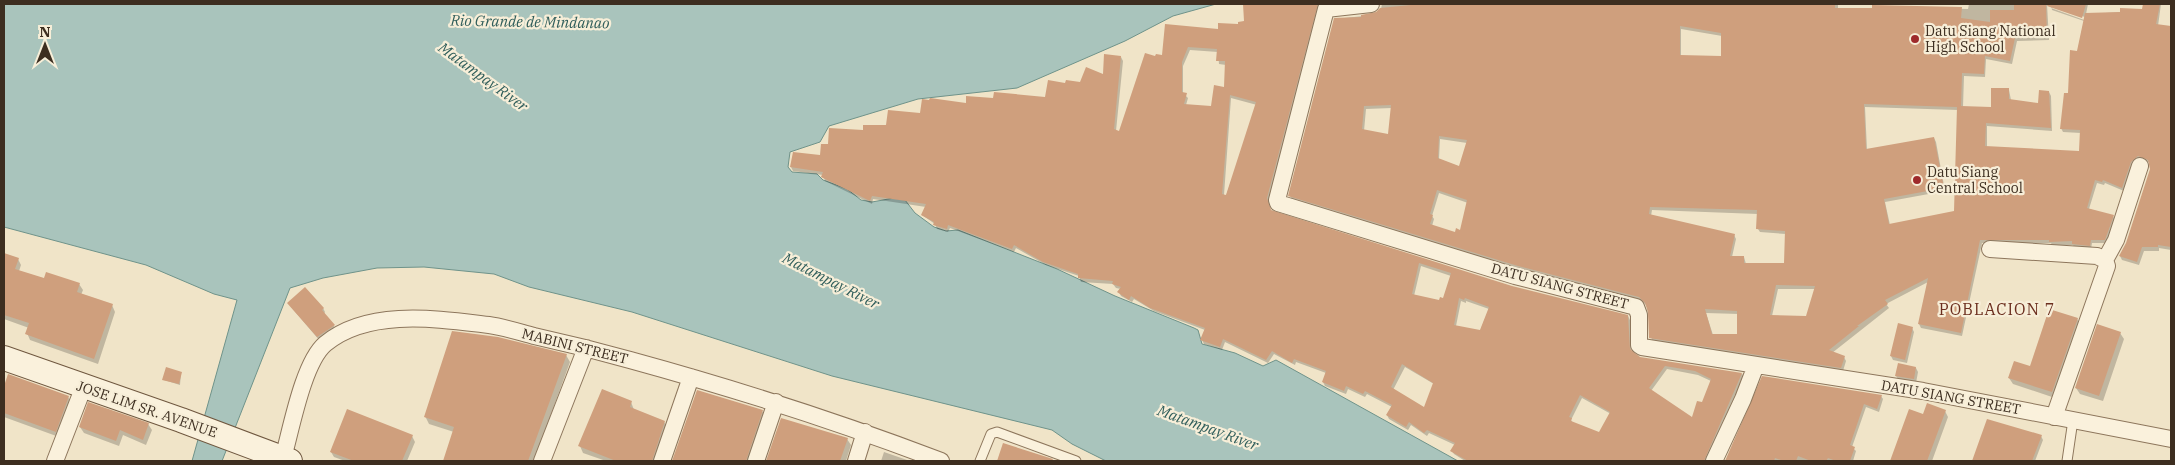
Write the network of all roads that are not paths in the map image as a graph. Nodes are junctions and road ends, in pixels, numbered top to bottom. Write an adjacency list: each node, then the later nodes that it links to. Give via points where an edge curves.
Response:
1 (1371, 4): 7 (street, DATU SIANG STREET, via 1326,10 1277,202 1515,276 1636,307 1639,344 1642,347)
2 (2140, 166): 4 (street, via 2116,240)
3 (1990, 249): 4 (street, via 2097,256)
4 (2105, 260): 11 (street, via 2107,266)
5 (586, 348): 8 (street, MABINI STREET); 15 (street, MABINI STREET, via 491,326 430,320 388,321 350,330 323,346 315,357 306,375); 17 (street)
6 (4, 358): 9 (main road, JOSE LIM SR. AVENUE)
7 (1756, 365): 11 (street, DATU SIANG STREET, via 1956,396); 24 (street)
8 (691, 377): 10 (street, MABINI STREET); 18 (street)
9 (84, 386): 15 (main road, JOSE LIM SR. AVENUE); 16 (street)
10 (776, 402): 13 (street, MABINI STREET); 19 (street)
11 (2054, 417): 12 (street, DATU SIANG STREET)
12 (2073, 420): 14 (street, DATU SIANG STREET); 25 (lane)
13 (866, 432): 20 (street); 21 (street, MABINI STREET)
14 (2171, 439)
15 (285, 460)
16 (55, 461)
17 (542, 461)
18 (662, 461)
19 (756, 461)
20 (856, 461)
21 (941, 461)
22 (980, 461): 23 (lane, via 990,434 997,432)
23 (1076, 461)
24 (1714, 461)
25 (2067, 461)

